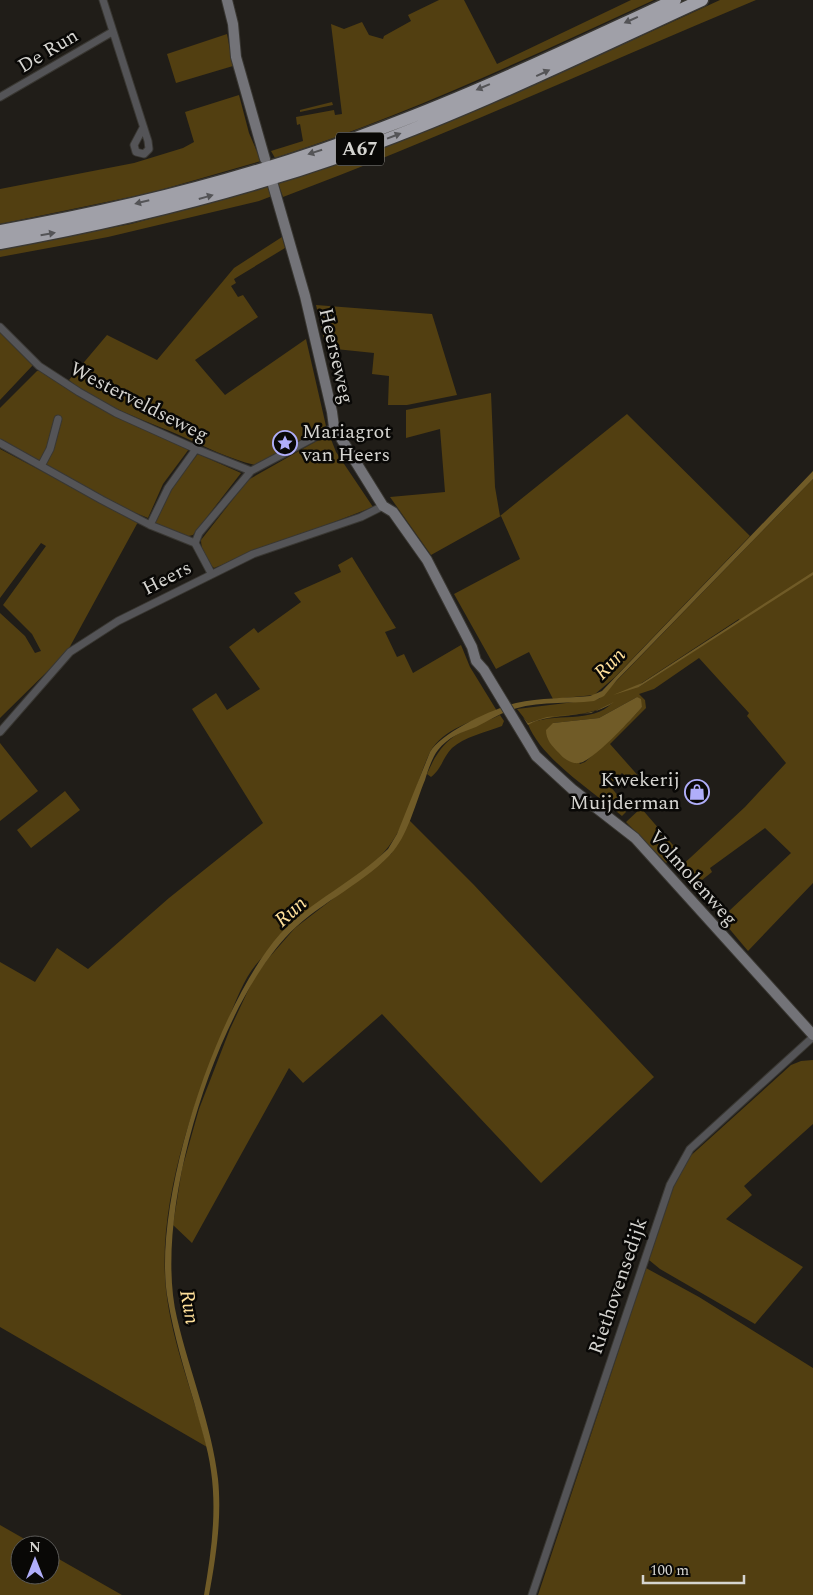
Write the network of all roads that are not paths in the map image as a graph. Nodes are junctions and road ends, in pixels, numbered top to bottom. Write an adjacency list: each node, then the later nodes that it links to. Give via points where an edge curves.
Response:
1 (103, 0): 5 (street)
2 (227, 0): 8 (street, via 234,24 236,58)
3 (675, 0): 10 (highway, A67, one-way to 10, via 445,104 343,143 195,188 96,213)
4 (702, 0): 11 (highway, A67, one-way to 4, via 150,212 345,154 499,93)
5 (112, 32): 6 (street, De Run); 7 (street)
6 (0, 98)
7 (142, 128)
8 (265, 160)
9 (273, 185): 14 (street, Heerseweg, via 305,296)
10 (0, 231)
11 (0, 243)
12 (0, 327): 16 (street, Westerveldseweg, via 59,380 116,413)
13 (58, 419): 17 (street, via 50,449)
14 (334, 427): 18 (street); 19 (street, Heerseweg)
15 (0, 443): 17 (street)
16 (196, 449): 18 (street, Westerveldseweg); 20 (street, via 168,488)
17 (41, 466): 20 (street)
18 (251, 471): 21 (street, via 199,532)
19 (383, 506): 22 (street, Heers); 23 (street, Heerseweg, via 393,512 427,560 472,647 482,657 484,670)
20 (150, 525): 21 (street)
21 (195, 543): 22 (street)
22 (211, 573): 24 (street, Heers, via 118,621 70,652)
23 (520, 730): 25 (street, Volmolenweg, via 536,756 548,768 635,838)
24 (0, 732)
25 (813, 1036): 26 (street, Riethovensedijk, via 690,1149 670,1185)
26 (532, 1595)

